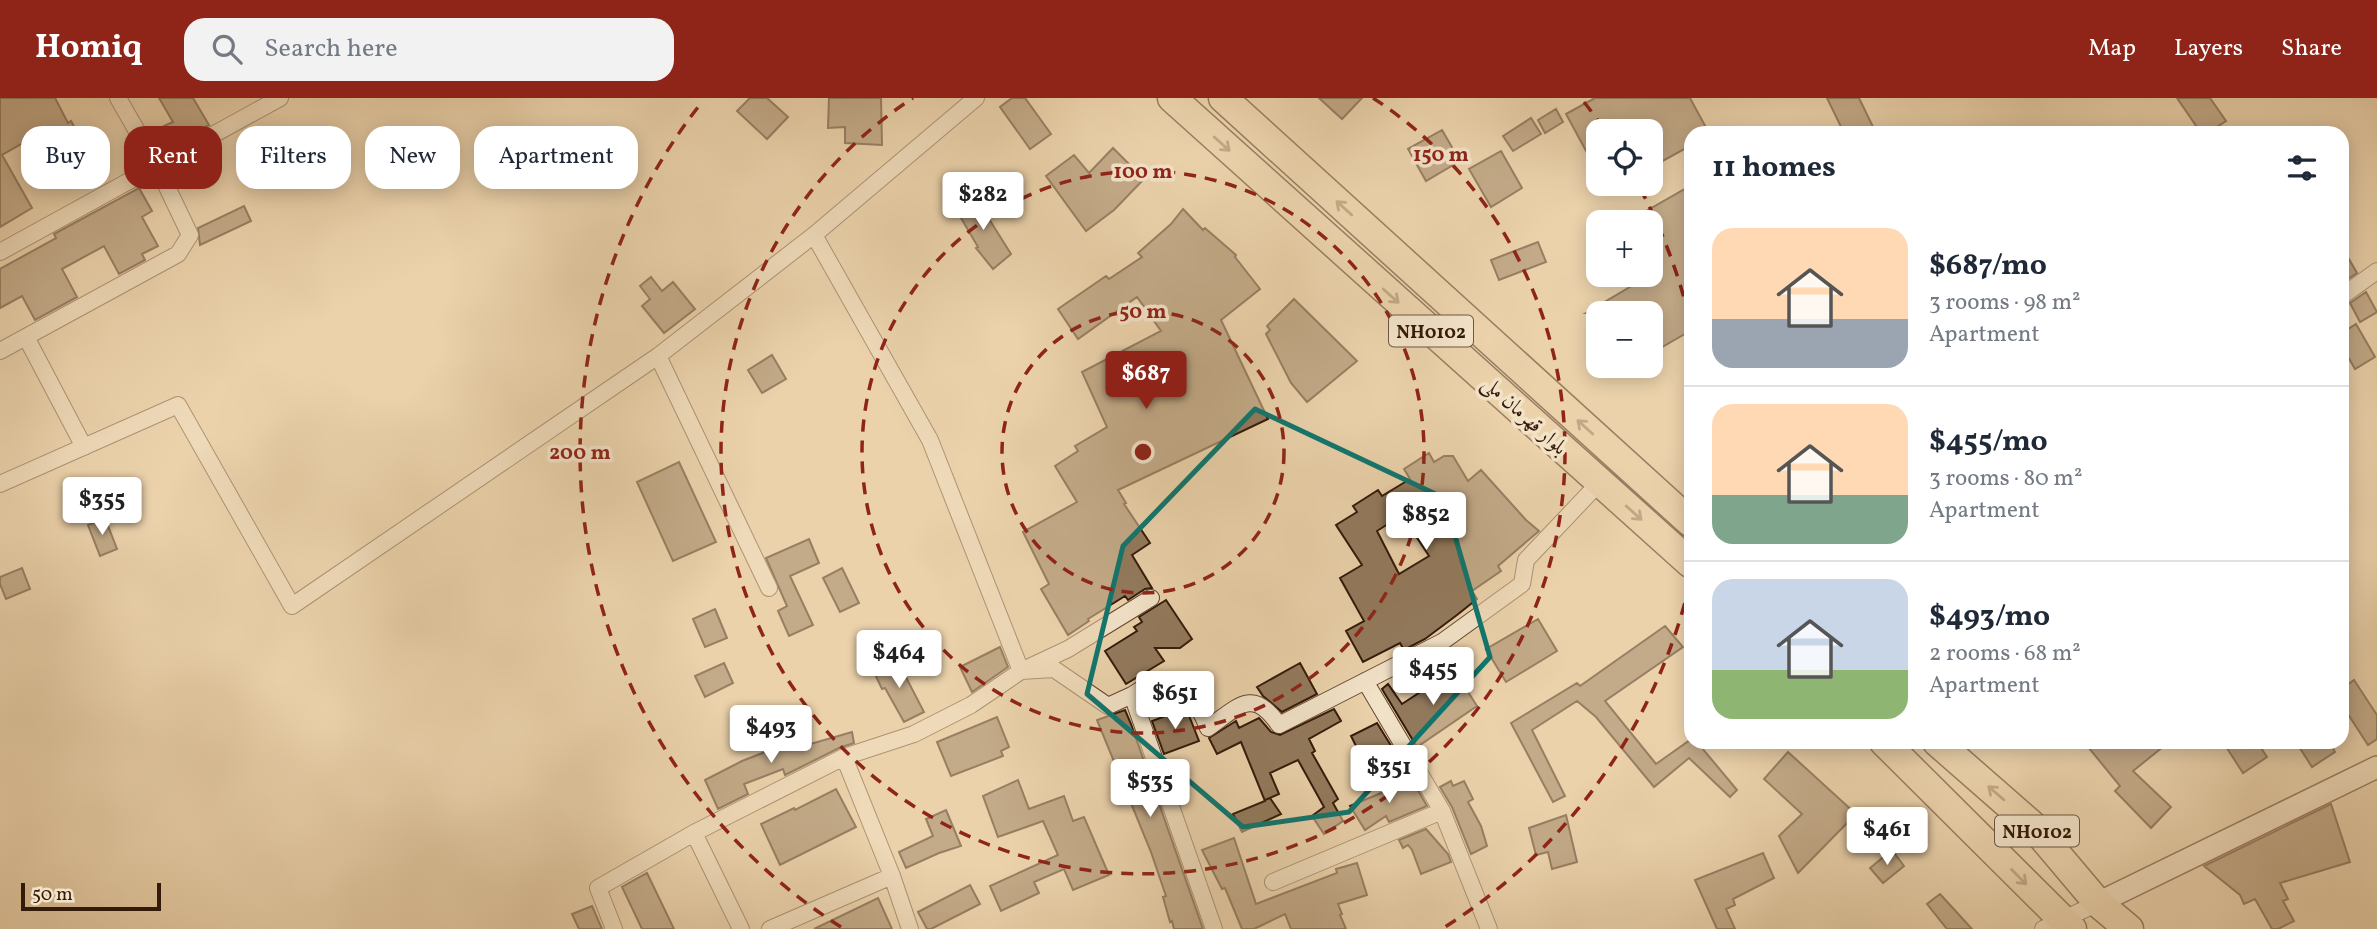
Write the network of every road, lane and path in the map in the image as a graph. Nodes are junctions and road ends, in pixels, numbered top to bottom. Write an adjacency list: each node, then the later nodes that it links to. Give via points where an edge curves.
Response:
1 (118, 98): 6 (street)
2 (280, 98): 7 (street)
3 (976, 98): 10 (street)
4 (1172, 98): 18 (highway, بلوار قهرمان ملی / NH0102, one-way to 18)
5 (1223, 98): 20 (highway, بلوار قهرمان ملی / NH0102, one-way to 5)
6 (134, 126)
7 (222, 130)
8 (124, 184): 11 (street)
9 (167, 189): 14 (street, via 190,235 178,254)
10 (814, 235): 16 (street); 24 (street, via 930,439)
11 (0, 252)
12 (2377, 271): 13 (street)
13 (2349, 291)
14 (26, 337): 15 (street); 17 (street)
15 (0, 351)
16 (658, 356): 17 (street, via 292,606 178,405); 22 (street)
17 (84, 447): 19 (street)
18 (1600, 482): 21 (highway, بلوار قهرمان ملی / NH0102, one-way to 21); 25 (street, via 1525,560 1522,584 1442,642)
19 (0, 484)
20 (1684, 517)
21 (1684, 558)
22 (769, 588)
23 (1151, 598): 24 (street, via 1068,649)
24 (1021, 671): 26 (street, via 1054,669 1108,706); 29 (street, via 971,705 914,734)
25 (1365, 681): 26 (street, via 1279,725 1268,708 1254,702 1236,708 1208,728 1193,698 1154,681); 31 (street)
26 (1132, 695): 41 (street)
27 (1891, 749): 36 (highway, NH0102, one-way to 36)
28 (1945, 749): 35 (highway, NH0102, one-way to 28, via 2033,826)
29 (844, 757): 32 (street); 33 (street)
30 (2377, 767): 35 (street)
31 (1442, 811): 34 (street); 42 (street)
32 (694, 833): 37 (street, via 598,888); 38 (street)
33 (892, 876): 39 (street); 40 (street)
34 (1273, 882)
35 (2098, 903): 36 (street); 43 (highway, NH0102)
36 (2059, 926)
37 (614, 929)
38 (741, 929)
39 (770, 929)
40 (910, 929)
41 (1214, 929)
42 (1489, 929)
43 (2129, 929)

